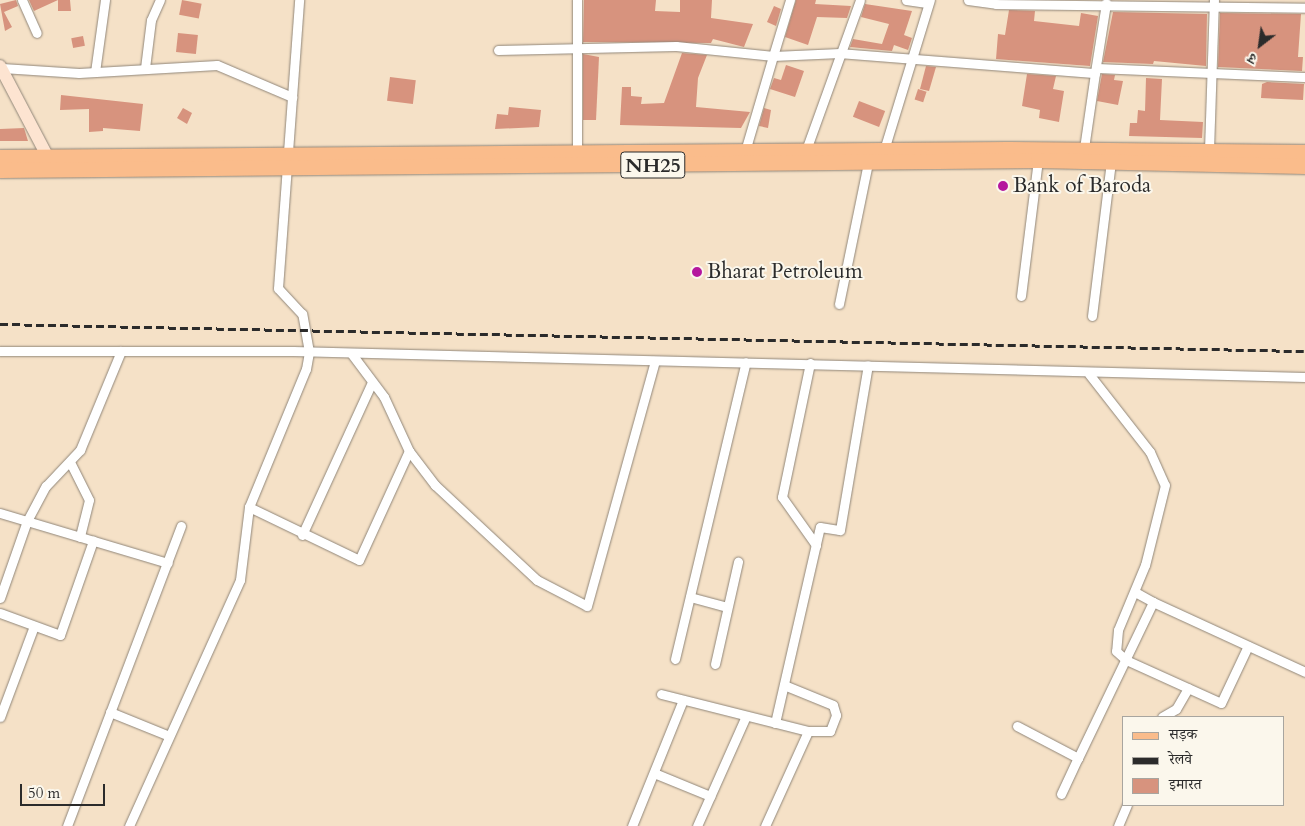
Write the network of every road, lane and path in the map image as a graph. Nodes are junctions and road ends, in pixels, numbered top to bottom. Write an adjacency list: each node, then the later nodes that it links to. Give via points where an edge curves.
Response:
1 (22, 0): 17 (street)
2 (105, 0): 26 (street)
3 (160, 0): 24 (street, via 150,20)
4 (299, 0): 29 (street)
5 (578, 0): 18 (street)
6 (790, 0): 21 (street)
7 (860, 0): 20 (street)
8 (906, 0): 11 (street)
9 (968, 0): 12 (street)
10 (1141, 1): 14 (street); 15 (street)
11 (929, 2): 22 (street)
12 (997, 2): 13 (street)
13 (1074, 2): 14 (street)
14 (1106, 3): 25 (street)
15 (1214, 3): 16 (street); 27 (street)
16 (1305, 8)
17 (37, 33)
18 (574, 49): 19 (street); 21 (street, via 676,46); 36 (street)
19 (498, 50)
20 (840, 53): 21 (street); 22 (street); 31 (street)
21 (772, 56): 34 (street)
22 (911, 61): 25 (street); 32 (street)
23 (1, 67): 26 (street); 41 (street)
24 (145, 68): 26 (street); 29 (street, via 225,66)
25 (1096, 70): 27 (street); 30 (street)
26 (95, 72)
27 (1210, 76): 28 (street); 33 (street)
28 (1305, 77)
29 (292, 97): 38 (street)
30 (1084, 148): 32 (main road, NH25); 33 (main road, NH25)
31 (806, 150): 32 (main road, NH25); 34 (main road, NH25)
32 (884, 150)
33 (1209, 150): 35 (main road, NH25)
34 (745, 151): 36 (main road, NH25)
35 (1305, 152)
36 (577, 153): 38 (main road, NH25)
37 (0, 157): 41 (main road, NH25)
38 (288, 158): 41 (main road, NH25); 42 (main road, NH25); 50 (street, via 278,288 302,314)
39 (1038, 160): 40 (main road, NH25); 42 (main road, NH25); 45 (street)
40 (1111, 161): 43 (main road, NH25); 47 (street)
41 (51, 163): 44 (main road, NH25)
42 (868, 163): 46 (street)
43 (1305, 166)
44 (0, 170)
45 (1021, 296)
46 (838, 304)
47 (1092, 316)
48 (0, 351): 49 (street)
49 (121, 351): 50 (street); 60 (street)
50 (309, 352): 51 (street); 61 (street, via 306,369)
51 (350, 352): 52 (street); 58 (street)
52 (655, 361): 53 (street); 59 (street, via 587,606 538,580 435,485)
53 (746, 362): 54 (street); 72 (street)
54 (810, 363): 55 (street); 68 (street, via 782,497)
55 (868, 365): 56 (street); 68 (street, via 840,530 820,527)
56 (1088, 374): 57 (street); 71 (street, via 1150,452 1165,485 1163,508)
57 (1305, 377)
58 (371, 384): 59 (street, via 384,396); 65 (street)
59 (409, 452): 65 (street, via 359,560)
60 (70, 464): 63 (street, via 52,478); 66 (street, via 89,500)
61 (250, 507): 65 (street); 94 (street, via 240,580)
62 (0, 513): 63 (street)
63 (27, 521): 66 (street); 73 (street)
64 (181, 526): 70 (street)
65 (302, 535)
66 (80, 537): 67 (street)
67 (93, 541): 70 (street); 77 (street, via 60,635)
68 (816, 545): 83 (street)
69 (738, 562): 75 (street)
70 (168, 563): 87 (street)
71 (1135, 592): 74 (street); 80 (street, via 1114,641 1116,651)
72 (690, 597): 75 (street); 79 (street)
73 (0, 598)
74 (1153, 602): 78 (street); 80 (street)
75 (727, 607): 81 (street)
76 (0, 614): 77 (street)
77 (34, 626): 90 (street)
78 (1248, 646): 82 (street); 84 (street, via 1221,703)
79 (675, 659)
80 (1126, 660): 84 (street); 95 (street)
81 (714, 664)
82 (1305, 672)
83 (784, 685): 91 (street); 93 (street, via 833,705 836,715 830,731)
84 (1188, 688): 89 (street, via 1176,709)
85 (661, 694): 86 (street)
86 (683, 700): 88 (street); 96 (street)
87 (110, 712): 94 (street); 100 (street)
88 (746, 716): 91 (street); 98 (street)
89 (1164, 716)
90 (0, 717)
91 (776, 723): 93 (street)
92 (1017, 726): 95 (street)
93 (808, 731): 104 (street)
94 (167, 735): 101 (street)
95 (1078, 758): 97 (street)
96 (654, 773): 98 (street); 102 (street)
97 (1061, 794)
98 (710, 796): 103 (street)
99 (1127, 806): 105 (street)
100 (67, 826)
101 (129, 826)
102 (632, 826)
103 (697, 826)
104 (765, 826)
105 (1118, 826)

